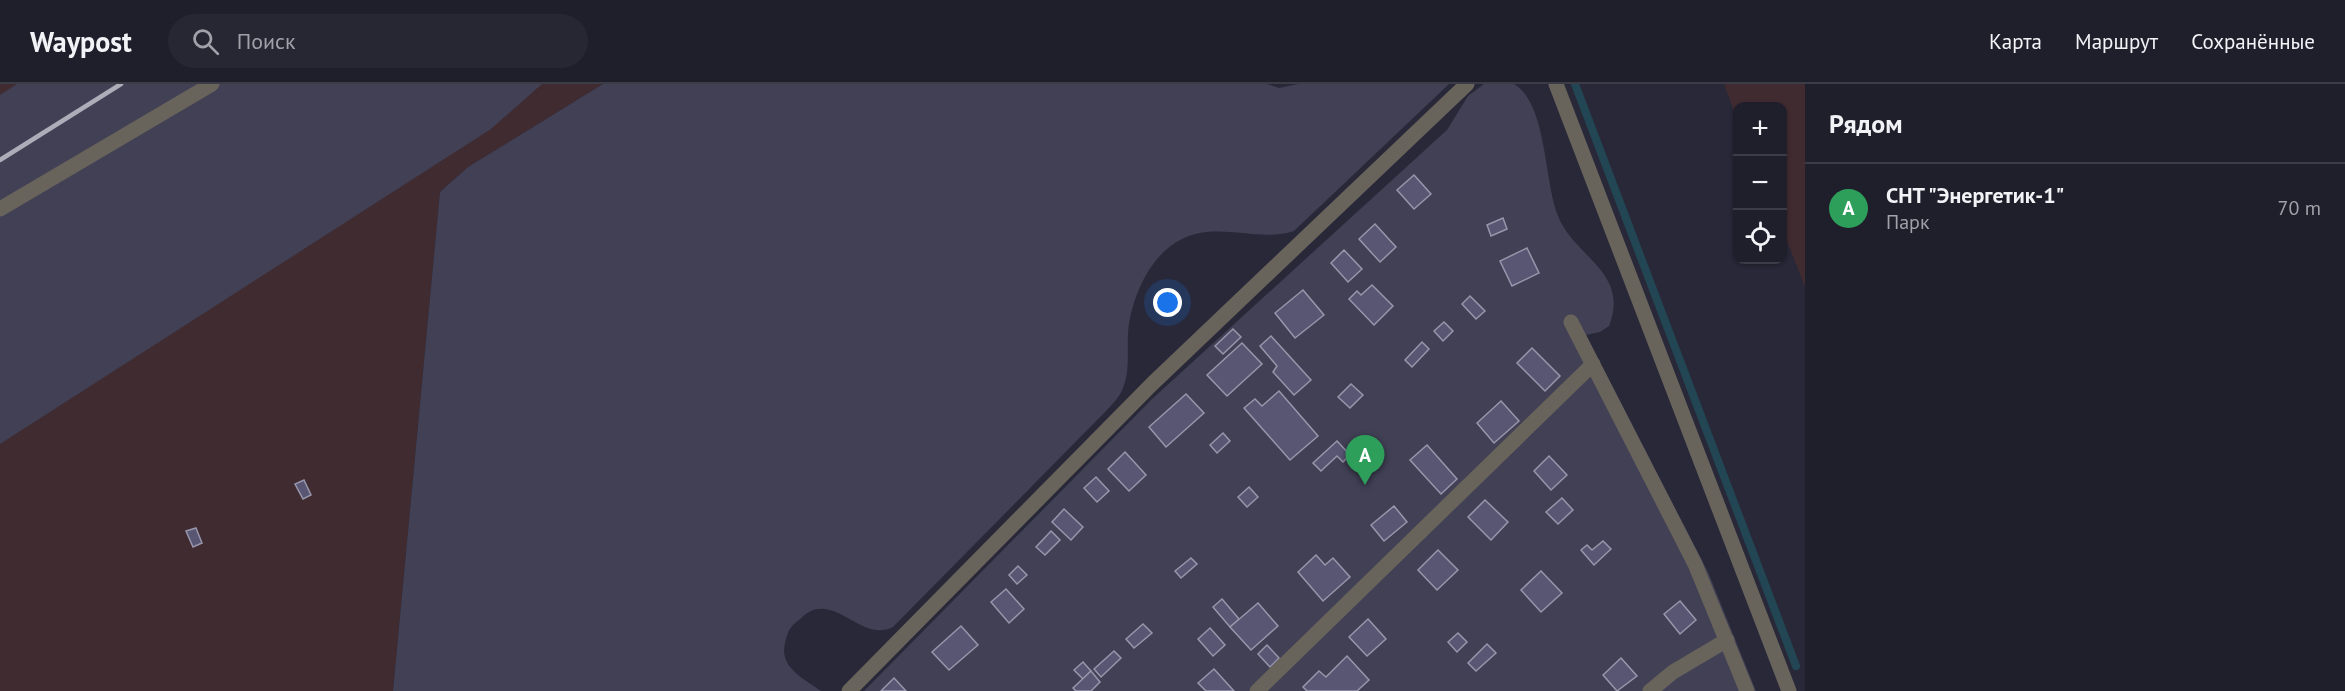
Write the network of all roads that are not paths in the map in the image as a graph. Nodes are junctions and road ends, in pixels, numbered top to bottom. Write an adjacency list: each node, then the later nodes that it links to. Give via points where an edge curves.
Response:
1 (212, 84): 4 (street)
2 (1467, 84): 8 (street, via 1152,384)
3 (1556, 84): 12 (street)
4 (0, 209)
5 (1571, 321): 6 (street)
6 (1593, 364): 7 (street, via 1698,571); 9 (street)
7 (1727, 640): 10 (street, via 1673,672); 11 (street)
8 (849, 691)
9 (1257, 691)
10 (1650, 691)
11 (1747, 691)
12 (1790, 691)

